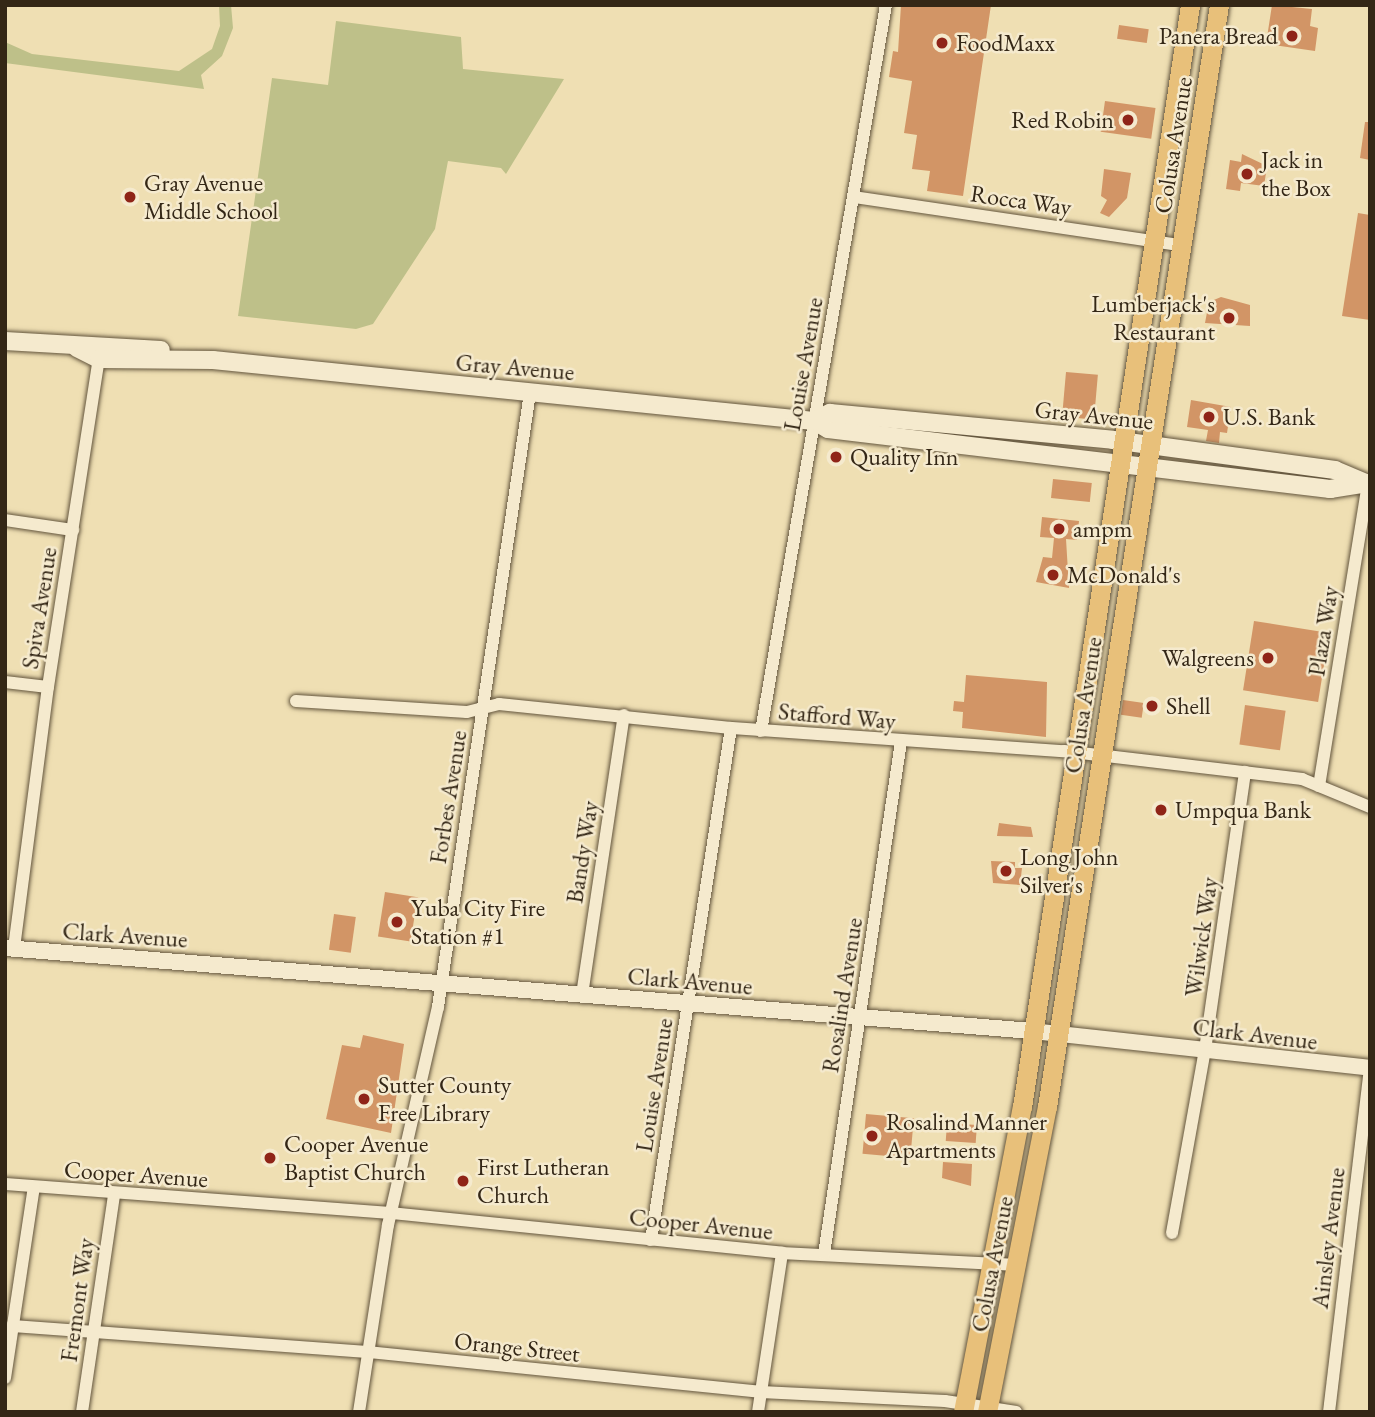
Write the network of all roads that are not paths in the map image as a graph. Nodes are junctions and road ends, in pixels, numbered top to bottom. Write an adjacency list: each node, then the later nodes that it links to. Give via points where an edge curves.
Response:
1 (886, 5): 4 (street, Louise Avenue)
2 (1190, 5): 5 (highway, Colusa Avenue)
3 (1219, 5): 6 (highway, Colusa Avenue)
4 (854, 197): 5 (street, Rocca Way); 12 (street, Louise Avenue)
5 (1154, 241): 6 (street, Rocca Way); 13 (highway, Colusa Avenue)
6 (1181, 246): 14 (highway, Colusa Avenue)
7 (5, 341): 8 (main road, Gray Avenue)
8 (77, 348): 9 (main road, Gray Avenue); 10 (main road, Gray Avenue, via 101,343)
9 (99, 359): 10 (main road, Gray Avenue); 19 (street, Spiva Avenue)
10 (213, 360): 11 (main road, Gray Avenue)
11 (530, 393): 12 (main road, Gray Avenue); 23 (street, Forbes Avenue, via 513,535)
12 (814, 421): 13 (main road, Gray Avenue, via 830,413); 15 (main road, Gray Avenue, via 828,429); 26 (street, Louise Avenue)
13 (1123, 442): 14 (main road, Gray Avenue); 15 (highway, Colusa Avenue)
14 (1151, 445): 16 (highway, Colusa Avenue); 17 (main road, Gray Avenue, via 1335,470)
15 (1120, 463): 16 (main road, Gray Avenue); 28 (highway, Colusa Avenue)
16 (1147, 467): 17 (main road, Gray Avenue, via 1330,489); 29 (highway, Colusa Avenue)
17 (1369, 483): 31 (street, Plaza Way)
18 (5, 520): 19 (street)
19 (73, 530): 21 (street, Spiva Avenue)
20 (5, 682): 21 (street)
21 (48, 687): 33 (street, Spiva Avenue)
22 (296, 701): 23 (street, Stafford Way)
23 (482, 709): 24 (street, Stafford Way, via 499,704); 34 (street, Forbes Avenue)
24 (624, 715): 25 (street, Stafford Way); 35 (street, Bandy Way)
25 (731, 728): 26 (street, Stafford Way); 36 (street, Louise Avenue)
26 (761, 731): 27 (street, Stafford Way)
27 (901, 743): 28 (street, Stafford Way); 37 (street, Rosalind Avenue)
28 (1076, 753): 29 (street, Stafford Way); 38 (highway, Colusa Avenue)
29 (1099, 755): 30 (street, Stafford Way); 39 (highway, Colusa Avenue)
30 (1245, 772): 31 (street, Stafford Way); 40 (street, Wilwick Way)
31 (1319, 786): 32 (street, Stafford Way)
32 (1370, 807)
33 (10, 948): 34 (street, Clark Avenue)
34 (442, 984): 35 (street, Clark Avenue); 45 (street, Forbes Avenue)
35 (582, 995): 36 (street, Clark Avenue)
36 (688, 1005): 37 (street, Clark Avenue); 47 (street, Louise Avenue)
37 (860, 1018): 38 (street, Clark Avenue); 49 (street, Rosalind Avenue)
38 (1032, 1031): 39 (street, Clark Avenue); 50 (highway, Colusa Avenue)
39 (1058, 1034): 40 (street, Clark Avenue); 51 (highway, Colusa Avenue)
40 (1205, 1050): 41 (street, Clark Avenue); 46 (street, Wilwick Way)
41 (1370, 1069): 63 (street, Ainsley Avenue)
42 (5, 1184): 43 (street, Cooper Avenue)
43 (34, 1187): 44 (street, Cooper Avenue); 52 (street)
44 (114, 1194): 45 (street, Cooper Avenue); 53 (street, Fremont Way)
45 (391, 1213): 47 (street, Cooper Avenue); 54 (street, Forbes Avenue)
46 (1172, 1233)
47 (651, 1240): 48 (street, Cooper Avenue)
48 (782, 1253): 49 (street, Cooper Avenue); 56 (street)
49 (824, 1254): 50 (street, Cooper Avenue)
50 (994, 1263): 51 (street, Cooper Avenue); 57 (highway, Colusa Avenue)
51 (1017, 1265): 58 (highway, Colusa Avenue)
52 (12, 1326): 53 (street, Orange Street); 55 (street)
53 (94, 1332): 54 (street, Orange Street); 59 (street, Fremont Way)
54 (368, 1352): 56 (street, Orange Street); 60 (street, Forbes Avenue)
55 (5, 1377)
56 (761, 1392): 57 (street, Orange Street); 61 (street)
57 (964, 1408): 58 (street, Orange Street)
58 (988, 1409): 62 (street, Orange Street)
59 (82, 1412)
60 (359, 1412)
61 (758, 1412)
62 (1016, 1412)
63 (1329, 1412)

